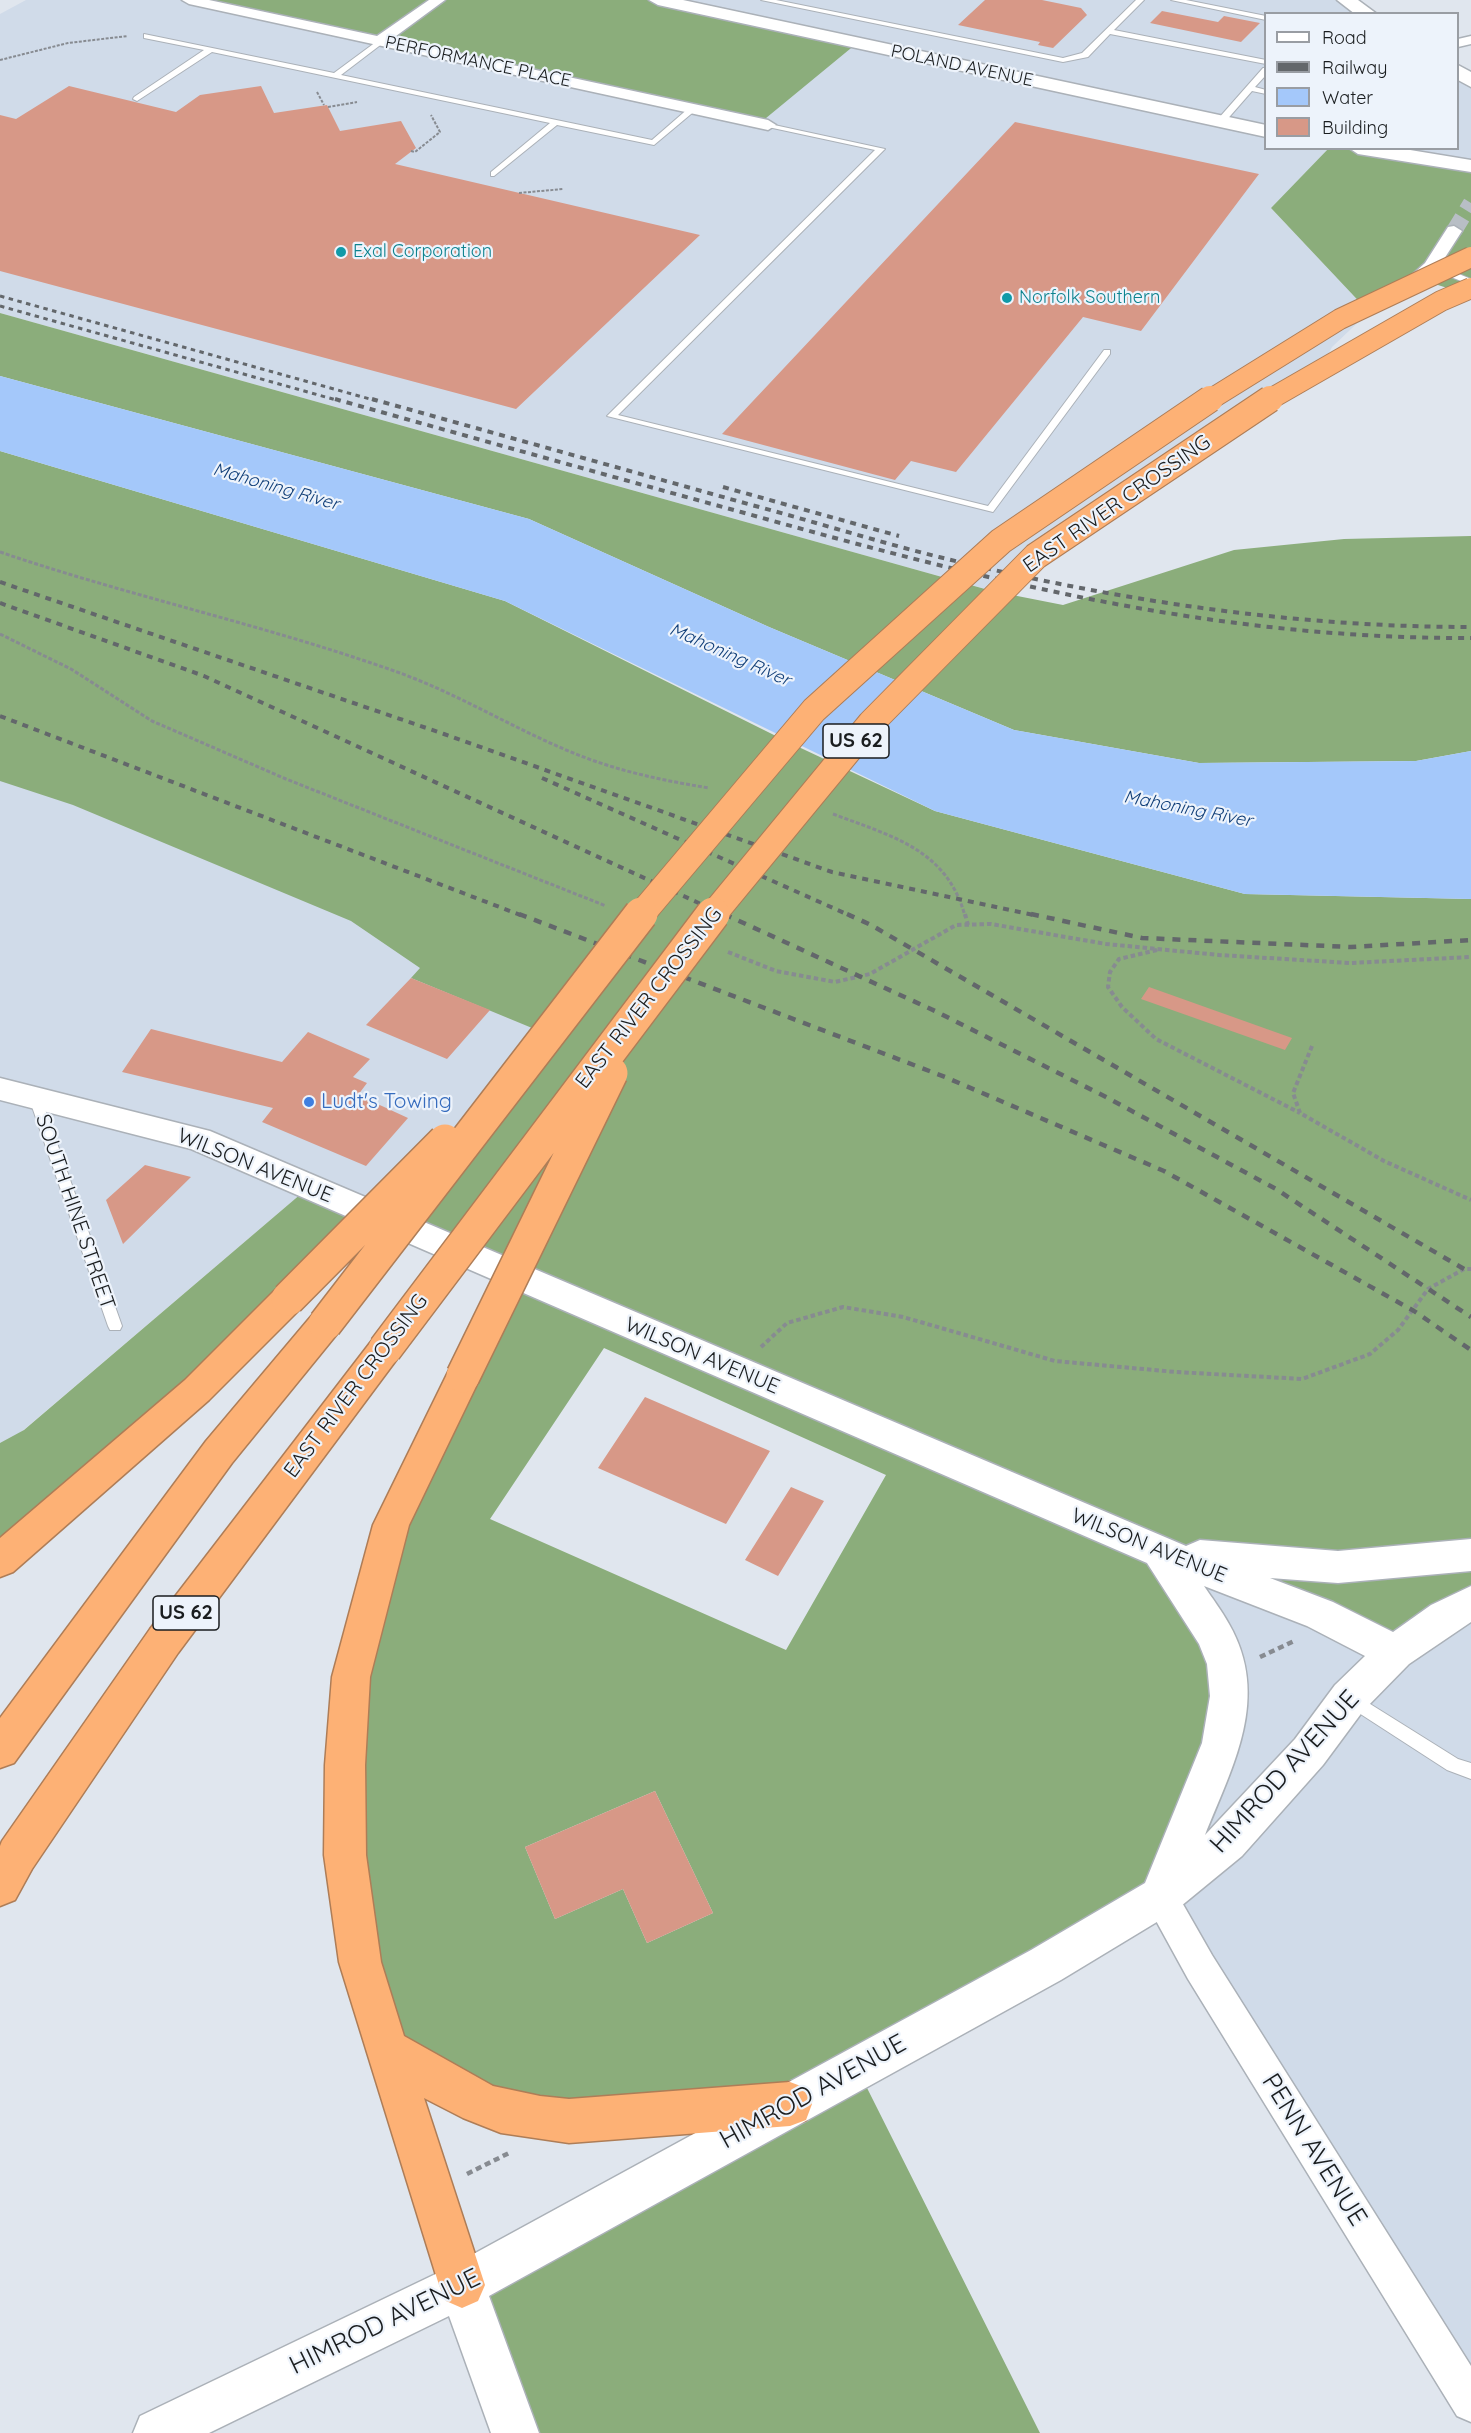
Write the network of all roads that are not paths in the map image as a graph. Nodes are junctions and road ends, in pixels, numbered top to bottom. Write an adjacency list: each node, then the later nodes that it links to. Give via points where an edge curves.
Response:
1 (189, 0): 12 (street, PERFORMANCE PLACE)
2 (438, 0): 12 (street)
3 (658, 0): 23 (main road, POLAND AVENUE)
4 (765, 0): 10 (lane, via 1063,60 1085,55)
5 (1140, 0): 10 (lane)
6 (1175, 0): 9 (lane)
7 (1346, 0): 8 (main road)
8 (1365, 12)
9 (1264, 18)
10 (1108, 31): 14 (lane)
11 (147, 36): 13 (lane)
12 (380, 41): 17 (lane); 22 (street, PERFORMANCE PLACE)
13 (211, 49): 17 (lane); 21 (lane)
14 (1264, 62)
15 (1264, 72): 19 (lane)
16 (1459, 72): 18 (main road)
17 (338, 74): 24 (lane)
18 (1471, 81)
19 (1249, 88): 20 (lane); 23 (lane)
20 (1264, 92)
21 (137, 99)
22 (693, 109): 24 (lane, via 654,143); 25 (street, PERFORMANCE PLACE)
23 (1221, 121): 26 (main road, POLAND AVENUE)
24 (556, 122): 29 (lane)
25 (768, 125): 36 (lane, via 881,149 612,416 990,510)
26 (1264, 131)
27 (1371, 150): 28 (main road)
28 (1471, 166)
29 (494, 174)
30 (1454, 231): 32 (street)
31 (1471, 257): 38 (highway, EAST RIVER CROSSING / US 62, bridge, via 1340,319 1230,386 1001,541 814,710 640,916)
32 (1431, 266): 33 (lane); 35 (street, via 1400,295)
33 (1471, 282)
34 (1471, 288): 37 (highway, EAST RIVER CROSSING / US 62, bridge, via 1441,300 1251,410 1036,556 871,723)
35 (1369, 312)
36 (1107, 352)
37 (646, 1001): 50 (highway, EAST RIVER CROSSING / US 62, bridge, via 164,1641 16,1855); 52 (highway, bridge, via 391,1525 351,1677 345,1765 345,1855 360,1962)
38 (544, 1042): 44 (highway, bridge, via 197,1390); 48 (highway, EAST RIVER CROSSING / US 62, bridge, via 325,1324 219,1452)
39 (0, 1089): 40 (main road, WILSON AVENUE)
40 (35, 1098): 41 (lane, SOUTH HINE STREET); 42 (main road, WILSON AVENUE, via 200,1139)
41 (115, 1326)
42 (1160, 1552): 43 (main road, via 1338,1567); 46 (main road, WILSON AVENUE, via 1320,1614); 51 (main road, via 1216,1636 1226,1664 1230,1696 1222,1743)
43 (1471, 1555)
44 (0, 1562)
45 (1471, 1603): 46 (main road, HIMROD AVENUE)
46 (1395, 1652): 47 (main road, HIMROD AVENUE)
47 (1349, 1698): 49 (lane, via 1453,1765); 51 (main road, HIMROD AVENUE, via 1309,1752 1228,1842)
48 (0, 1750)
49 (1471, 1771)
50 (0, 1886)
51 (1160, 1897): 53 (main road, HIMROD AVENUE, via 1046,1965); 55 (street, PENN AVENUE)
52 (387, 2050): 53 (highway, via 458,2093 493,2108 538,2119 569,2121); 54 (highway)
53 (790, 2104): 54 (main road, HIMROD AVENUE)
54 (462, 2285): 56 (main road, HIMROD AVENUE); 57 (main road)
55 (1471, 2402)
56 (157, 2433)
57 (515, 2433)

